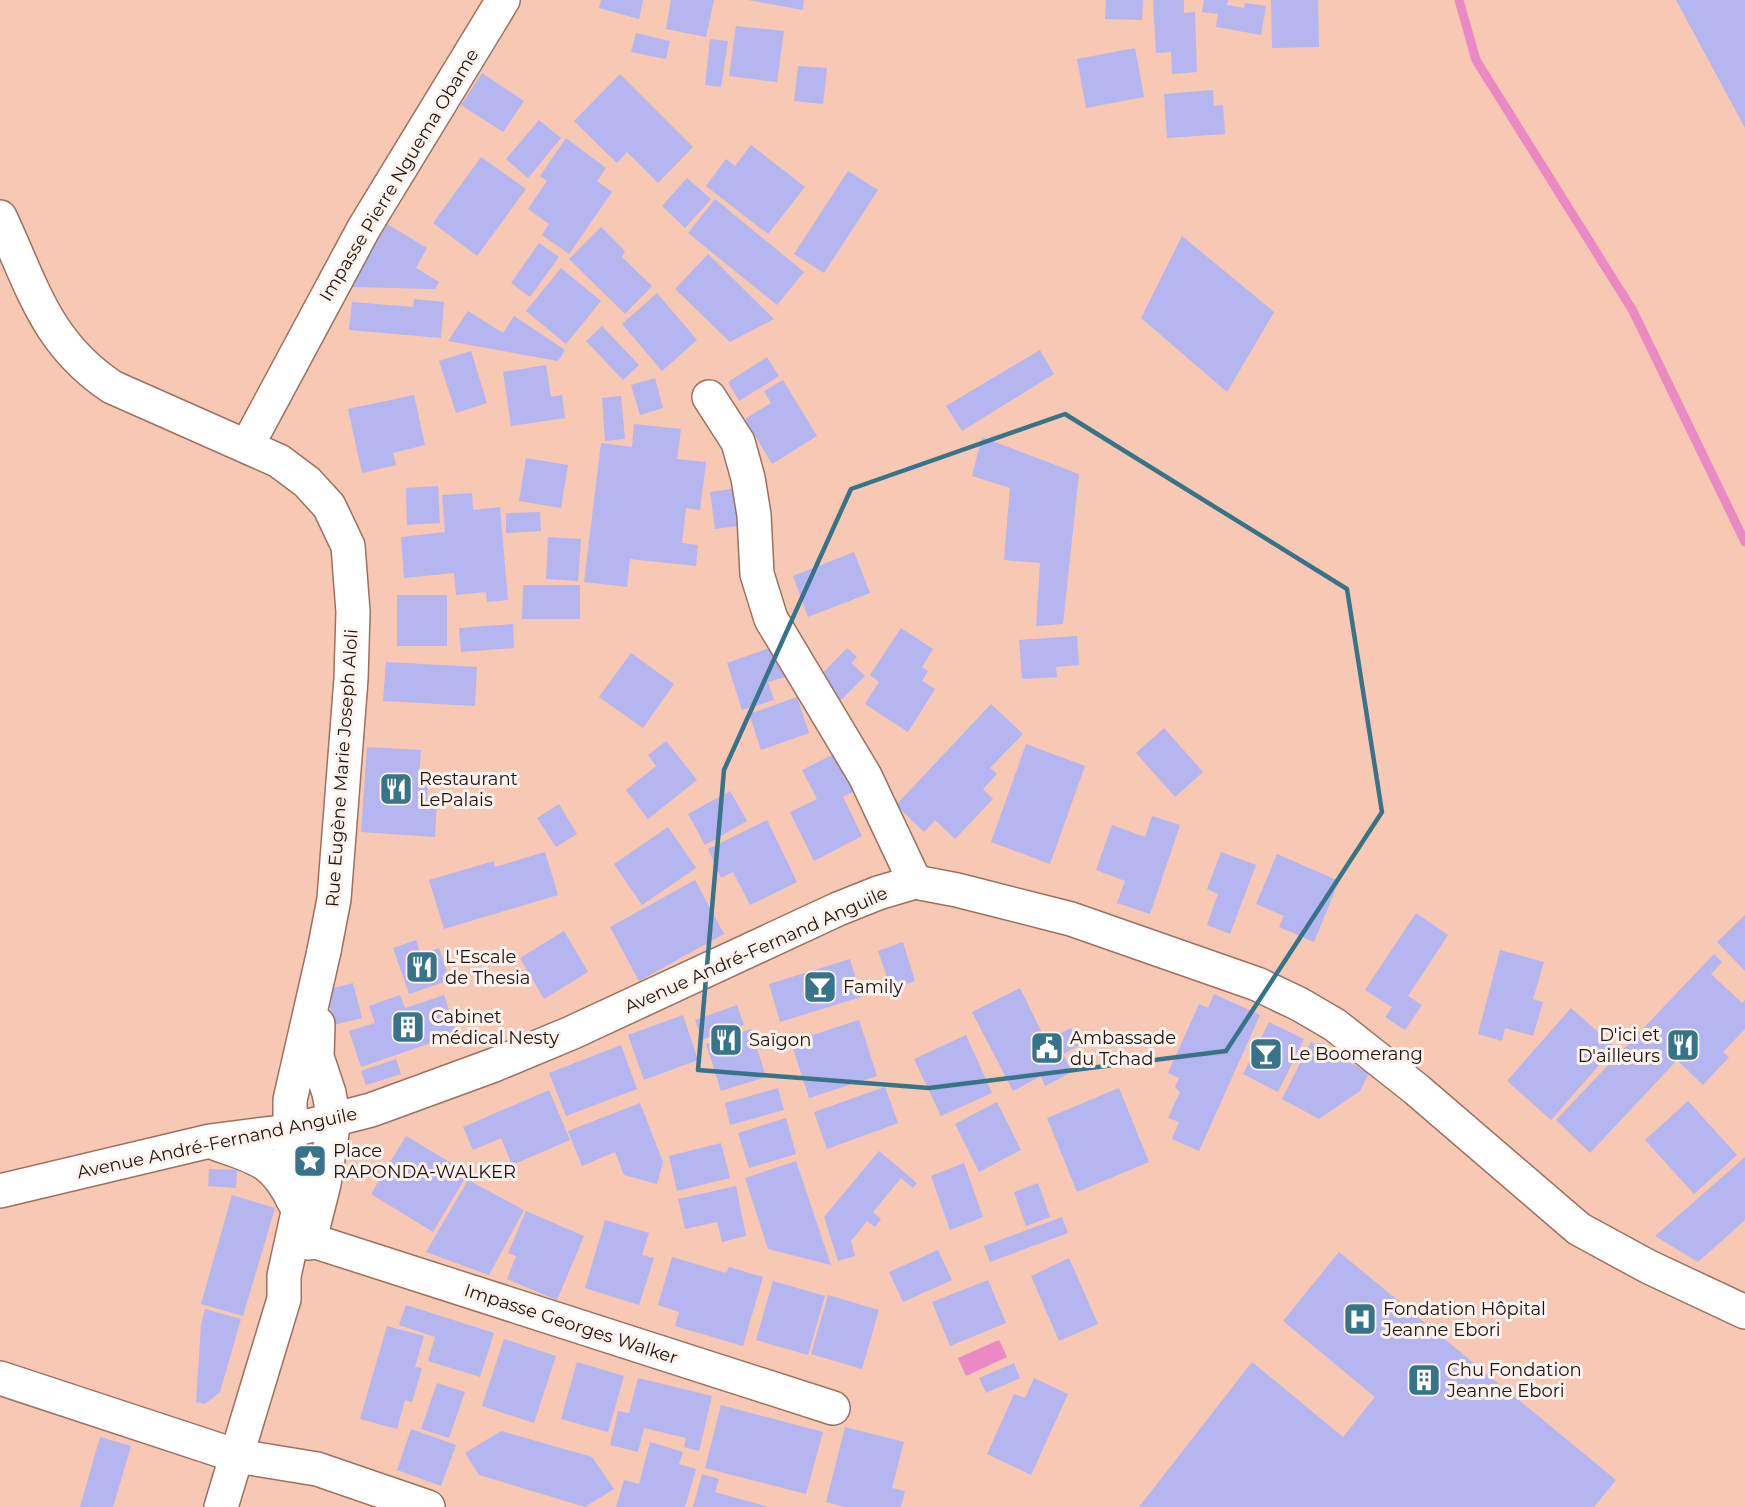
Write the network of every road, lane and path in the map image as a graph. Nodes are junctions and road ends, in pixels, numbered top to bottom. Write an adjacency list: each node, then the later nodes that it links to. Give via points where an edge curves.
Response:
1 (503, 0): 4 (main road, Impasse Pierre Nguema Obame, via 364,228)
2 (0, 218): 4 (main road, Rue Eugène Marie Joseph Aloli, via 43,312 65,347 88,371 112,387)
3 (709, 397): 5 (main road, via 738,442 754,515 758,574 771,619 865,776)
4 (247, 446): 6 (main road, Rue Eugène Marie Joseph Aloli, via 279,461 307,482 329,506 348,546 353,612 351,679 334,899)
5 (915, 882): 7 (main road, Avenue André-Fernand Anguile, via 838,909 494,1065); 12 (main road, Avenue André-Fernand Anguile, via 1071,920 1213,967 1299,1004 1335,1025 1416,1089 1579,1229)
6 (324, 951): 8 (main road); 8 (main road, via 317,1057 329,1093)
7 (384, 1105): 8 (main road, Avenue André-Fernand Anguile); 11 (main road, via 346,1146)
8 (305, 1119): 9 (main road, Avenue André-Fernand Anguile); 11 (main road); 11 (main road, via 332,1146)
9 (210, 1141): 10 (main road, Avenue André-Fernand Anguile); 11 (main road, via 272,1167)
10 (0, 1191)
11 (308, 1222): 14 (main road, Impasse Georges Walker); 15 (main road, via 284,1276 284,1299)
12 (1745, 1312)
13 (0, 1378): 15 (main road)
14 (833, 1408)
15 (237, 1456): 16 (main road); 17 (main road, via 317,1469)
16 (221, 1507)
17 (428, 1507)

